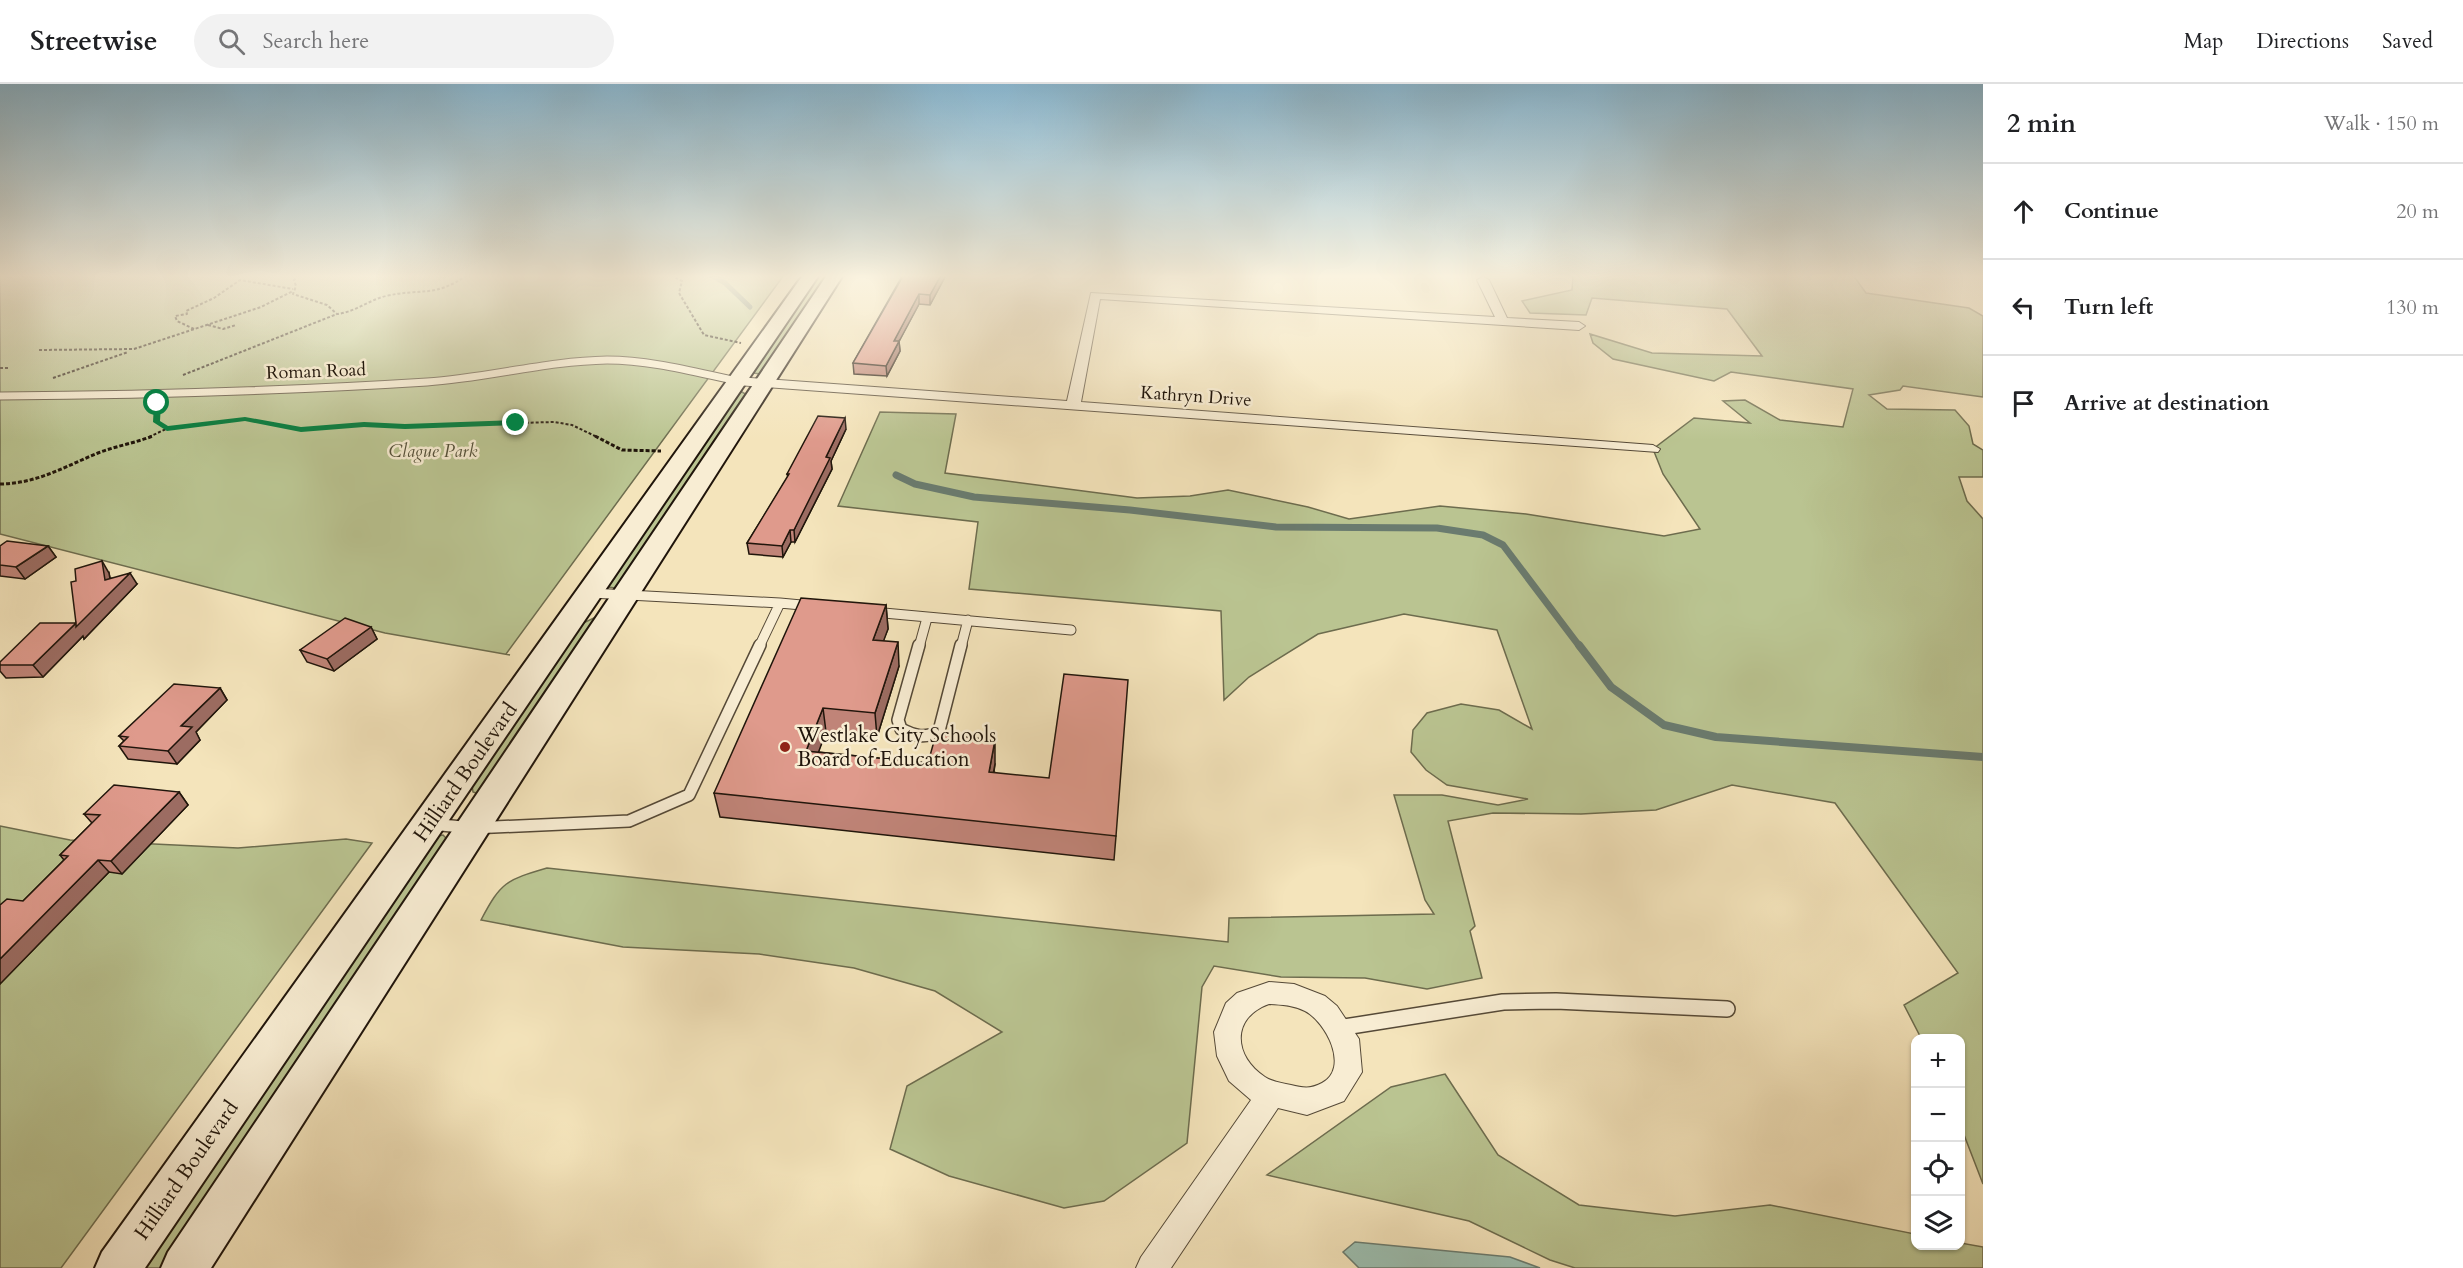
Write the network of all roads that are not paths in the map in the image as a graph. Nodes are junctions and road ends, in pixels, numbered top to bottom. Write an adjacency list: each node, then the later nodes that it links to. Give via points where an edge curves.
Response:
1 (780, 330): 4 (main road, Hilliard Boulevard)
2 (792, 330): 4 (main road, Hilliard Boulevard)
3 (1088, 330): 6 (street)
4 (751, 382): 5 (lane, Roman Road, via 635,361 591,361 429,382); 6 (street, Kathryn Drive); 8 (main road, Hilliard Boulevard); 9 (main road, Hilliard Boulevard)
5 (0, 396)
6 (1073, 406): 7 (street, Kathryn Drive)
7 (1653, 449)
8 (589, 593): 9 (lane); 16 (main road, Hilliard Boulevard)
9 (625, 595): 10 (lane); 17 (main road, Hilliard Boulevard)
10 (780, 603): 11 (lane); 17 (lane, via 689,795 629,821)
11 (825, 607)
12 (859, 611): 13 (lane)
13 (927, 618): 14 (lane); 14 (lane, via 898,720 901,729 913,736 929,737 939,731)
14 (969, 620): 15 (lane)
15 (1071, 630)
16 (428, 824): 17 (lane); 21 (main road, Hilliard Boulevard)
17 (472, 828): 22 (main road, Hilliard Boulevard)
18 (1727, 1009): 19 (lane, via 1503,1002)
19 (1338, 1028): 20 (street, via 1346,1039 1348,1072 1334,1092 1307,1102); 20 (street, via 1316,1004 1294,995 1269,993 1246,1001 1235,1011 1227,1032 1231,1056 1239,1072 1259,1090)
20 (1272, 1094): 23 (street)
21 (118, 1268)
22 (184, 1268)
23 (1152, 1268)

